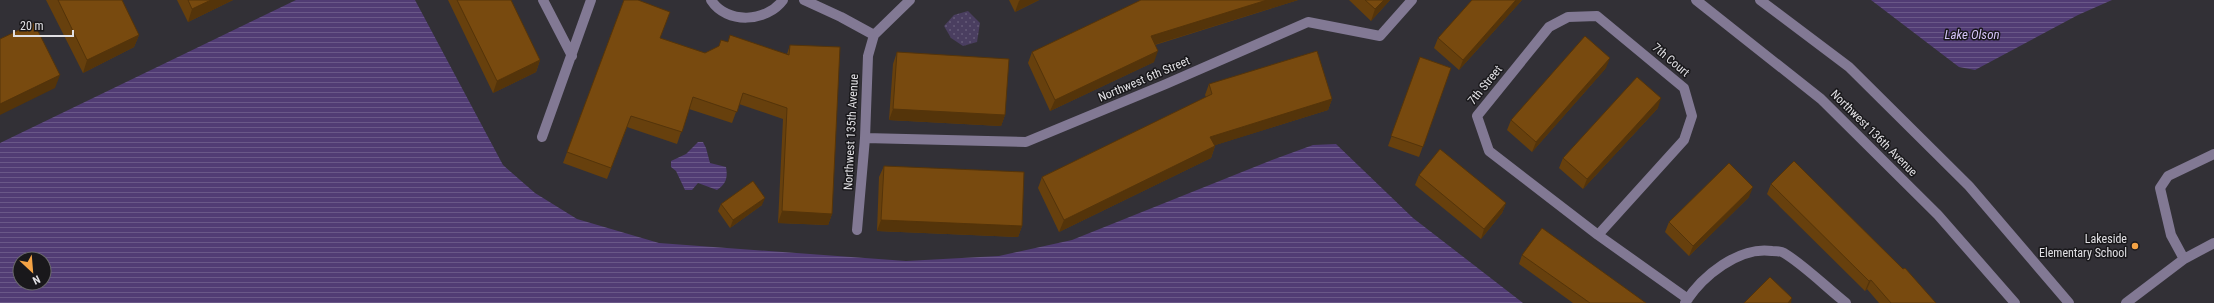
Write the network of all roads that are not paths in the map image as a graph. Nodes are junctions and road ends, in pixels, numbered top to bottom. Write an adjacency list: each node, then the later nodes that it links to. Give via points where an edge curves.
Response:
1 (543, 0): 12 (street)
2 (591, 0): 12 (street)
3 (711, 0): 4 (street, via 725,12 739,17 754,18 768,13)
4 (783, 0)
5 (804, 0): 11 (street)
6 (910, 0): 11 (street)
7 (1412, 0): 14 (street, Northwest 6th Street, via 1380,36 1308,22 1026,142)
8 (1696, 0): 22 (street, Northwest 136th Avenue, via 1822,99 1938,215)
9 (1760, 0): 23 (street, via 1850,67 1969,186)
10 (1568, 17): 17 (street, 7th Street, via 1549,27 1477,116 1489,151); 17 (street, 7th Court, via 1597,16 1684,88 1692,116 1684,140)
11 (874, 36): 14 (street, Northwest 135th Avenue, via 868,56)
12 (572, 56): 13 (street)
13 (542, 137)
14 (865, 138): 16 (street, Northwest 135th Avenue)
15 (2214, 154): 19 (street, via 2168,176 2160,188 2171,235)
16 (857, 230)
17 (1598, 235): 20 (street)
18 (2214, 243): 19 (street)
19 (2184, 259): 24 (street)
20 (1686, 301): 21 (street, via 1717,269 1730,260 1744,253 1767,250 1783,252)
21 (1846, 303)
22 (2015, 303)
23 (2069, 303)
24 (2126, 303)

